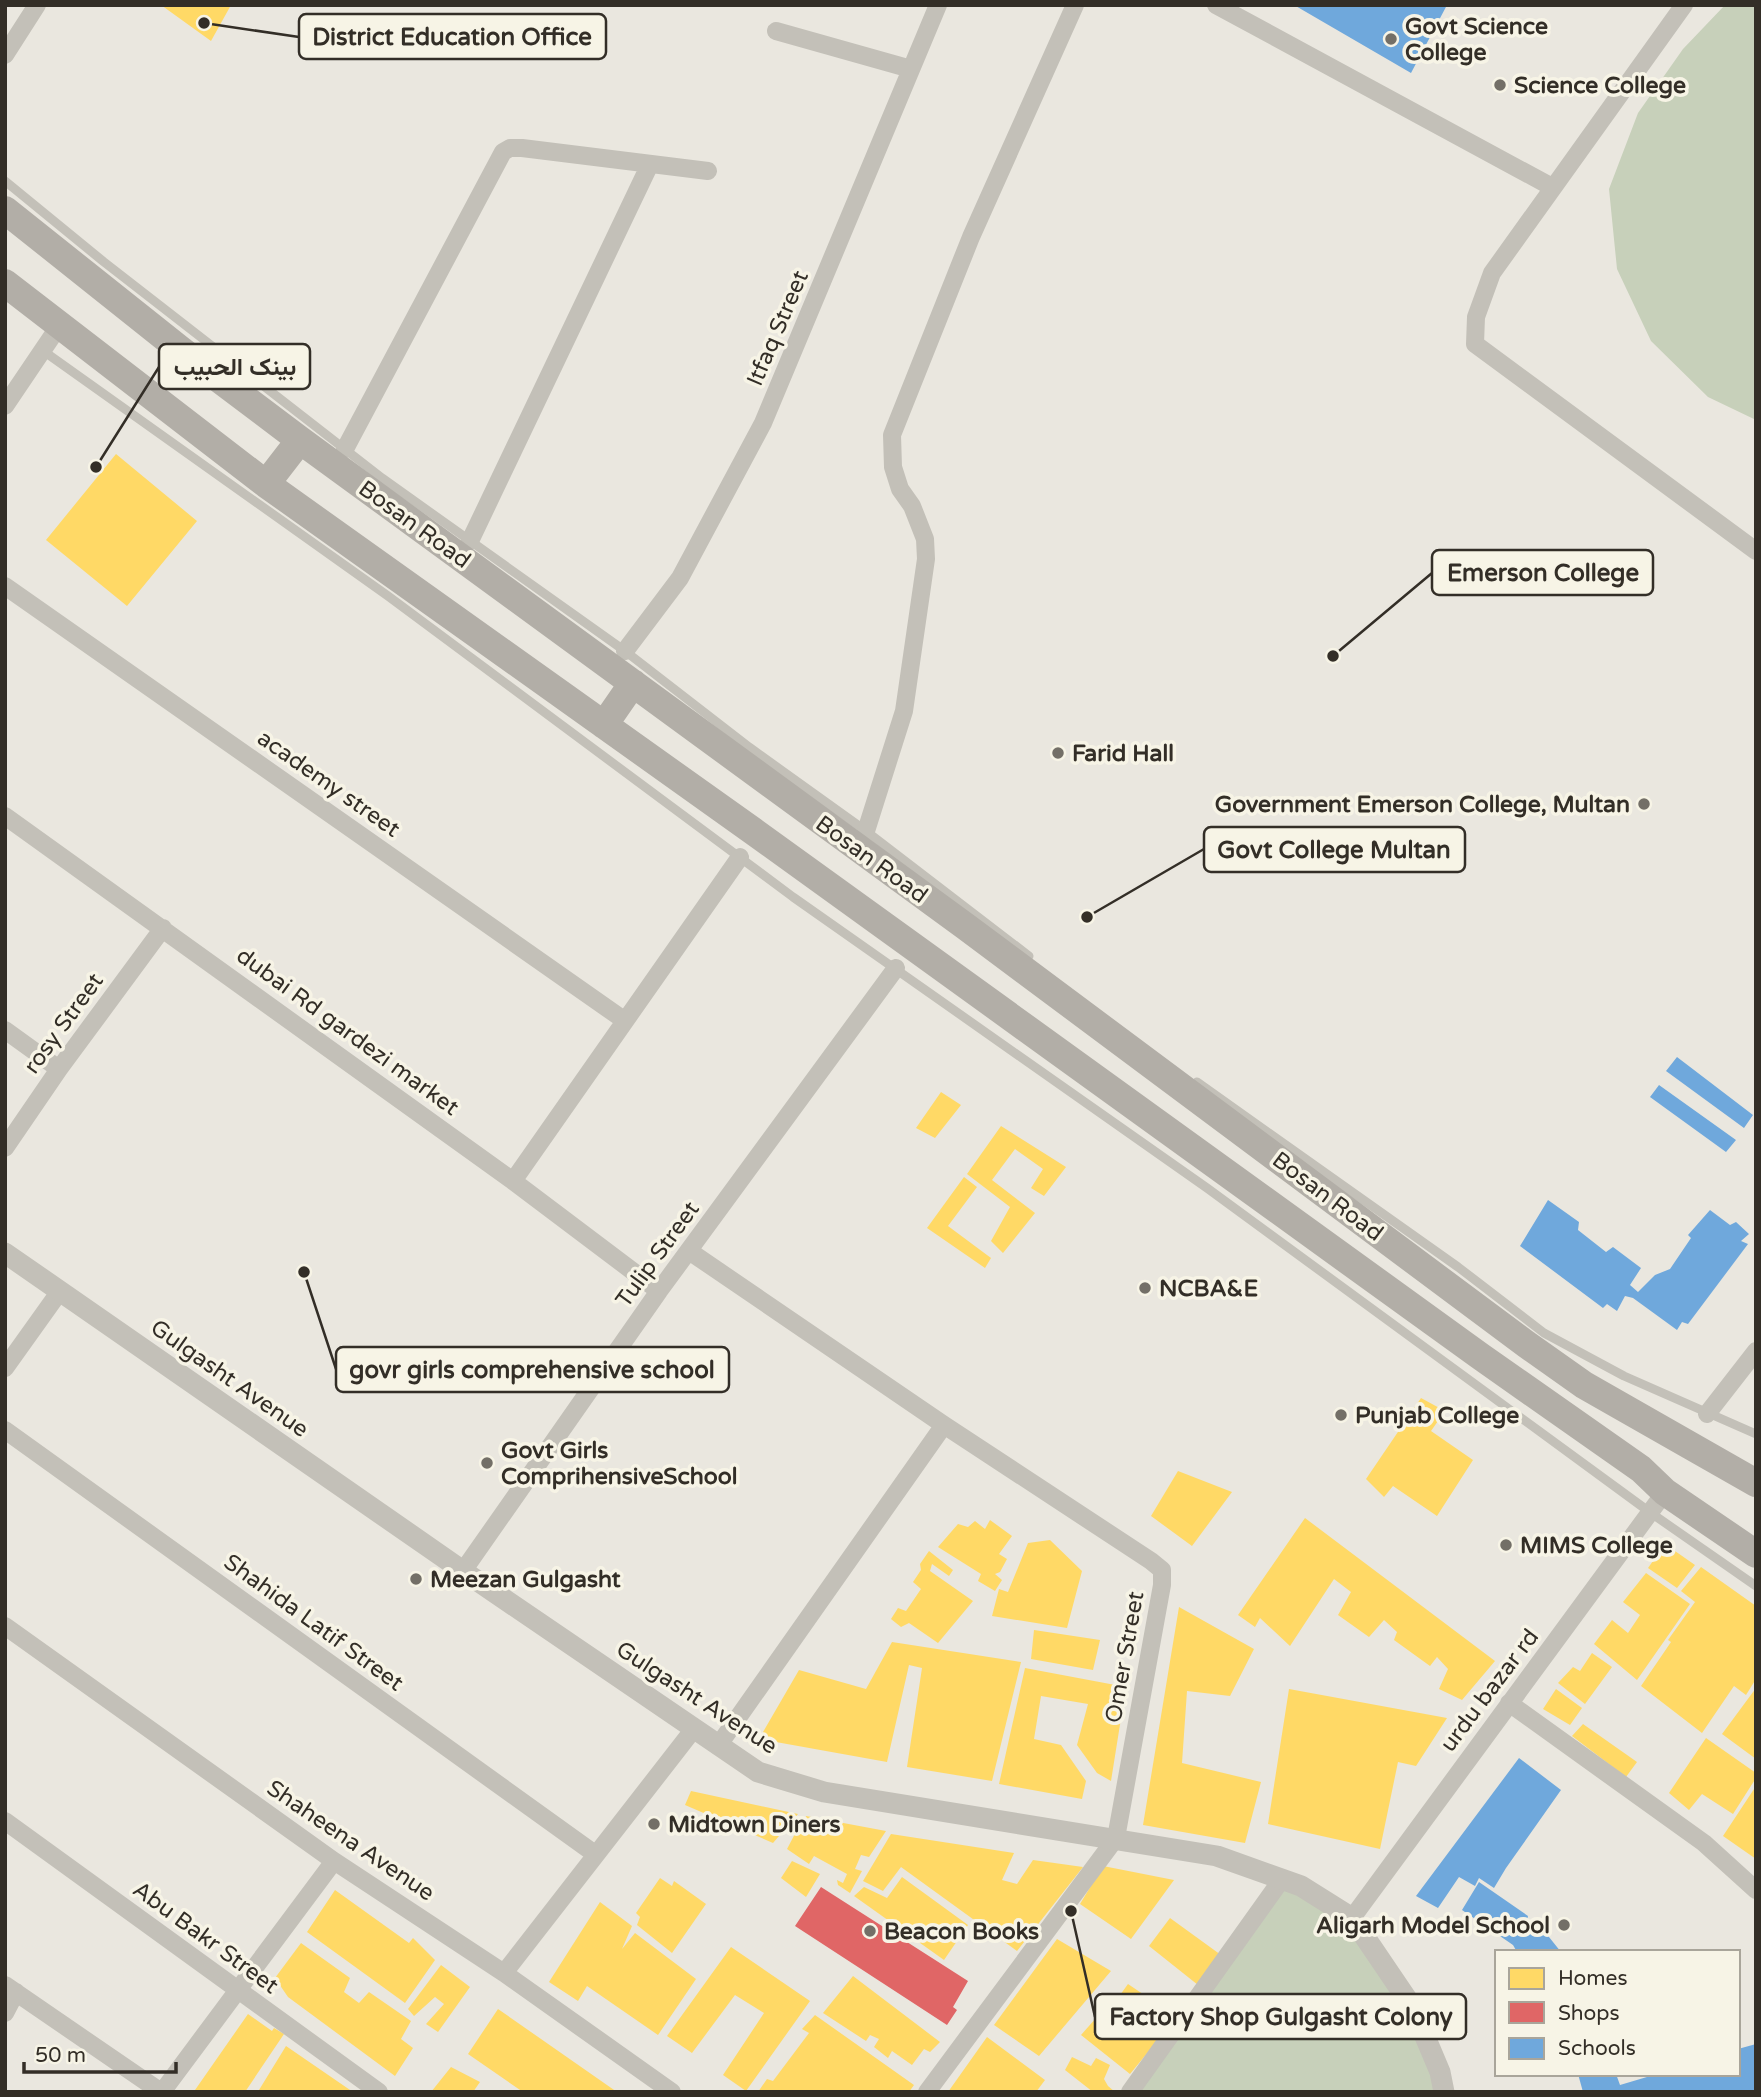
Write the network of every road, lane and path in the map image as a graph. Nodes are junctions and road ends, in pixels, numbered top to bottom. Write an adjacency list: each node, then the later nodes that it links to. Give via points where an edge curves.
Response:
1 (37, 5): 7 (street)
2 (938, 5): 8 (street, Itfaq Street)
3 (1075, 5): 28 (street, via 971,237 892,435 893,467 925,539 926,559 904,710)
4 (1216, 5): 12 (street)
5 (1684, 5): 12 (street)
6 (776, 32): 8 (street)
7 (5, 55)
8 (911, 69): 24 (street, Itfaq Street, via 764,423 680,578)
9 (650, 164): 10 (street); 19 (street, via 522,148 503,152); 21 (street)
10 (708, 171)
11 (5, 181): 19 (lane)
12 (1552, 187): 22 (street, via 1492,274 1476,317 1475,344)
13 (5, 210): 18 (main road, Bosan Road)
14 (5, 282): 15 (main road, Bosan Road)
15 (59, 326): 16 (street); 20 (main road, Bosan Road)
16 (43, 350): 17 (street); 29 (lane, via 388,596)
17 (5, 406)
18 (300, 440): 20 (main road); 25 (main road, Bosan Road)
19 (345, 449): 21 (lane)
20 (266, 484): 26 (main road, Bosan Road)
21 (470, 541): 24 (lane)
22 (1756, 551)
23 (5, 586): 33 (street, academy street)
24 (625, 651): 28 (lane)
25 (633, 683): 26 (main road); 49 (main road, Bosan Road, via 1584,1385)
26 (604, 725): 50 (main road, Bosan Road, via 1641,1469)
27 (5, 816): 30 (street, dubai Rd gardezi market)
28 (866, 831): 31 (lane)
29 (740, 857): 32 (lane); 33 (street)
30 (163, 928): 35 (street, rosy Street); 38 (street, dubai Rd gardezi market)
31 (1040, 965)
32 (896, 968): 39 (street, Tulip Street); 50 (lane)
33 (624, 1020): 38 (street)
34 (5, 1030): 35 (street)
35 (60, 1069): 37 (street, rosy Street)
36 (1185, 1073): 45 (lane, via 1544,1333)
37 (5, 1148)
38 (513, 1181): 41 (street, dubai Rd gardezi market)
39 (689, 1251): 41 (street, Tulip Street); 46 (street, Omer Street)
40 (5, 1253): 42 (street, Gulgasht Avenue)
41 (659, 1291): 52 (street, Tulip Street)
42 (60, 1292): 44 (street); 52 (street, Gulgasht Avenue)
43 (1756, 1351): 45 (street)
44 (5, 1368)
45 (1707, 1414): 48 (lane)
46 (944, 1425): 57 (street); 59 (street, Omer Street, via 1162,1570)
47 (5, 1430): 60 (street, Shahida Latif Street)
48 (1756, 1434)
49 (1756, 1483)
50 (1658, 1503): 51 (main road, Bosan Road); 53 (lane); 55 (street, urdu bazar rd)
51 (1756, 1554)
52 (463, 1571): 56 (street, Gulgasht Avenue)
53 (1756, 1586)
54 (5, 1626): 61 (street, Shaheena Avenue)
55 (1509, 1703): 63 (street, via 1704,1843); 64 (street, urdu bazar rd)
56 (693, 1730): 57 (street, Gulgasht Avenue); 60 (street)
57 (718, 1746): 59 (street, Gulgasht Avenue, via 758,1772 824,1791)
58 (5, 1821): 67 (street, Abu Bakr Street)
59 (1116, 1838): 62 (street, Gulgasht Avenue, via 1217,1856); 73 (street, Omer Street)
60 (595, 1854): 65 (street)
61 (334, 1861): 65 (street, Shaheena Avenue); 67 (street)
62 (1282, 1879): 64 (street, Gulgasht Avenue); 74 (street)
63 (1756, 1890)
64 (1352, 1918): 75 (street, Gulgasht Avenue, via 1413,2008)
65 (504, 1973): 72 (street, Shaheena Avenue)
66 (11, 1989): 68 (street); 69 (street)
67 (239, 1990): 70 (street); 71 (street, Abu Bakr Street)
68 (5, 2012)
69 (139, 2084): 70 (street)
70 (162, 2092)
71 (379, 2092)
72 (671, 2092)
73 (927, 2092)
74 (1130, 2092)
75 (1444, 2092)

